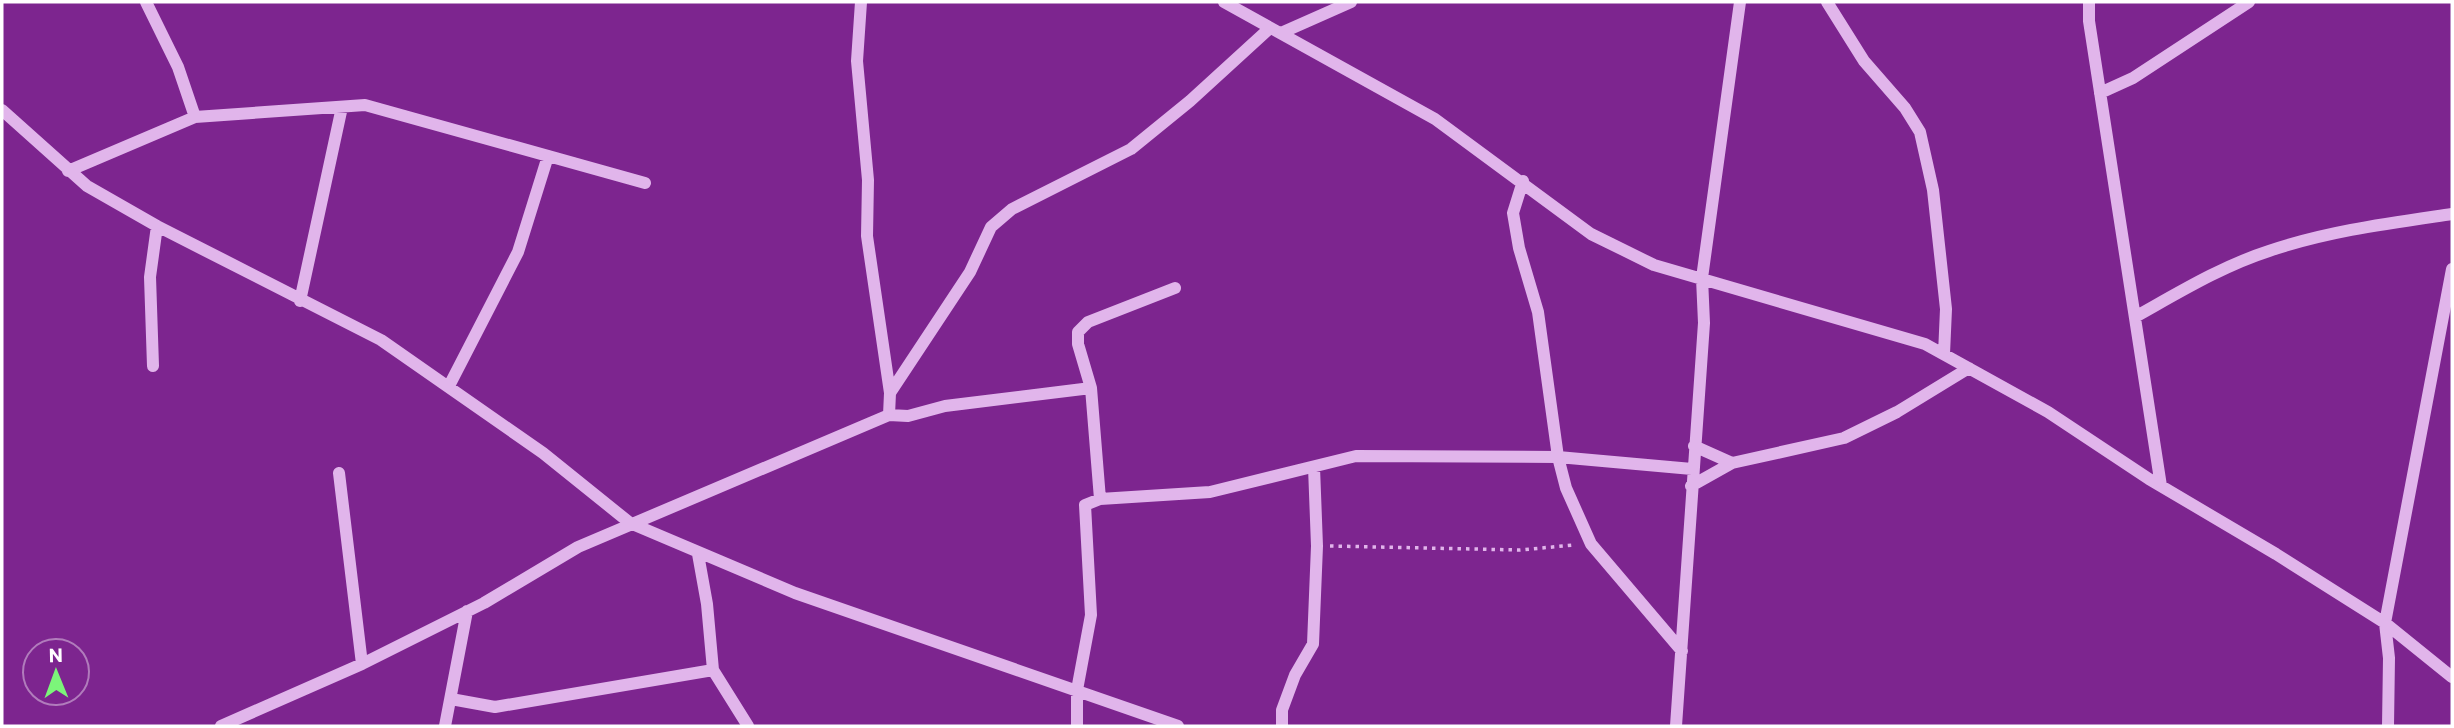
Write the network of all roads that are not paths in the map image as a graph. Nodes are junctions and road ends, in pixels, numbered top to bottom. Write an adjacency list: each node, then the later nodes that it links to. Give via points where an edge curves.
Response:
1 (146, 2): 13 (street, via 178,67)
2 (862, 2): 30 (street, via 858,61 868,180 867,236)
3 (1224, 2): 9 (street)
4 (1351, 2): 9 (street)
5 (1740, 2): 21 (street)
6 (1827, 2): 25 (street, via 1864,61 1920,132 1936,216 1946,309)
7 (2089, 2): 10 (street)
8 (2249, 2): 10 (street, via 2133,78)
9 (1275, 31): 16 (street, via 1435,119); 30 (street, via 1131,149 1012,209 990,227 943,317)
10 (2100, 93): 24 (street)
11 (342, 107): 13 (street); 14 (street, via 365,105); 23 (street)
12 (2, 110): 15 (street)
13 (195, 117): 15 (street)
14 (548, 156): 17 (street); 28 (street, via 518,252)
15 (68, 171): 19 (street)
16 (1523, 181): 21 (street, via 1591,234 1654,265); 33 (street, via 1513,213 1538,312)
17 (645, 183)
18 (2452, 214): 24 (street, via 2346,230 2268,251 2199,281)
19 (157, 226): 23 (street); 26 (street, via 150,277)
20 (2452, 269): 44 (street)
21 (1702, 278): 25 (street, via 1926,344); 32 (street, via 1704,323)
22 (1175, 288): 29 (street, via 1088,322 1078,332)
23 (300, 301): 28 (street, via 381,340)
24 (2135, 317): 39 (street)
25 (1944, 354): 27 (street)
26 (153, 366)
27 (1969, 368): 34 (street, via 1898,412 1844,438); 39 (street, via 2048,412)
28 (449, 386): 41 (street)
29 (1091, 388): 31 (street, via 945,406 908,416); 40 (street)
30 (890, 393): 31 (street)
31 (889, 415): 41 (street)
32 (1694, 446): 34 (street); 36 (street)
33 (1558, 457): 35 (street, via 1356,456); 36 (street); 45 (street, via 1566,488 1591,544)
34 (1732, 463): 38 (street)
35 (1314, 467): 40 (street, via 1210,492); 56 (street, via 1313,644 1295,675 1282,710)
36 (1692, 468): 38 (street)
37 (338, 473): 46 (street)
38 (1691, 486): 45 (street)
39 (2161, 486): 44 (street)
40 (1100, 499): 49 (street, via 1085,505 1091,615)
41 (630, 523): 42 (street); 43 (street, via 578,547)
42 (698, 554): 47 (street); 49 (street, via 795,593)
43 (467, 611): 46 (street); 50 (street)
44 (2385, 623): 48 (street); 58 (street)
45 (1682, 651): 57 (street)
46 (362, 664): 51 (street)
47 (713, 670): 50 (street, via 495,707); 53 (street)
48 (2452, 677)
49 (1077, 690): 54 (street); 55 (street)
50 (451, 699): 52 (street)
51 (221, 726)
52 (445, 726)
53 (748, 726)
54 (1077, 726)
55 (1178, 726)
56 (1282, 726)
57 (1676, 726)
58 (2388, 726)

